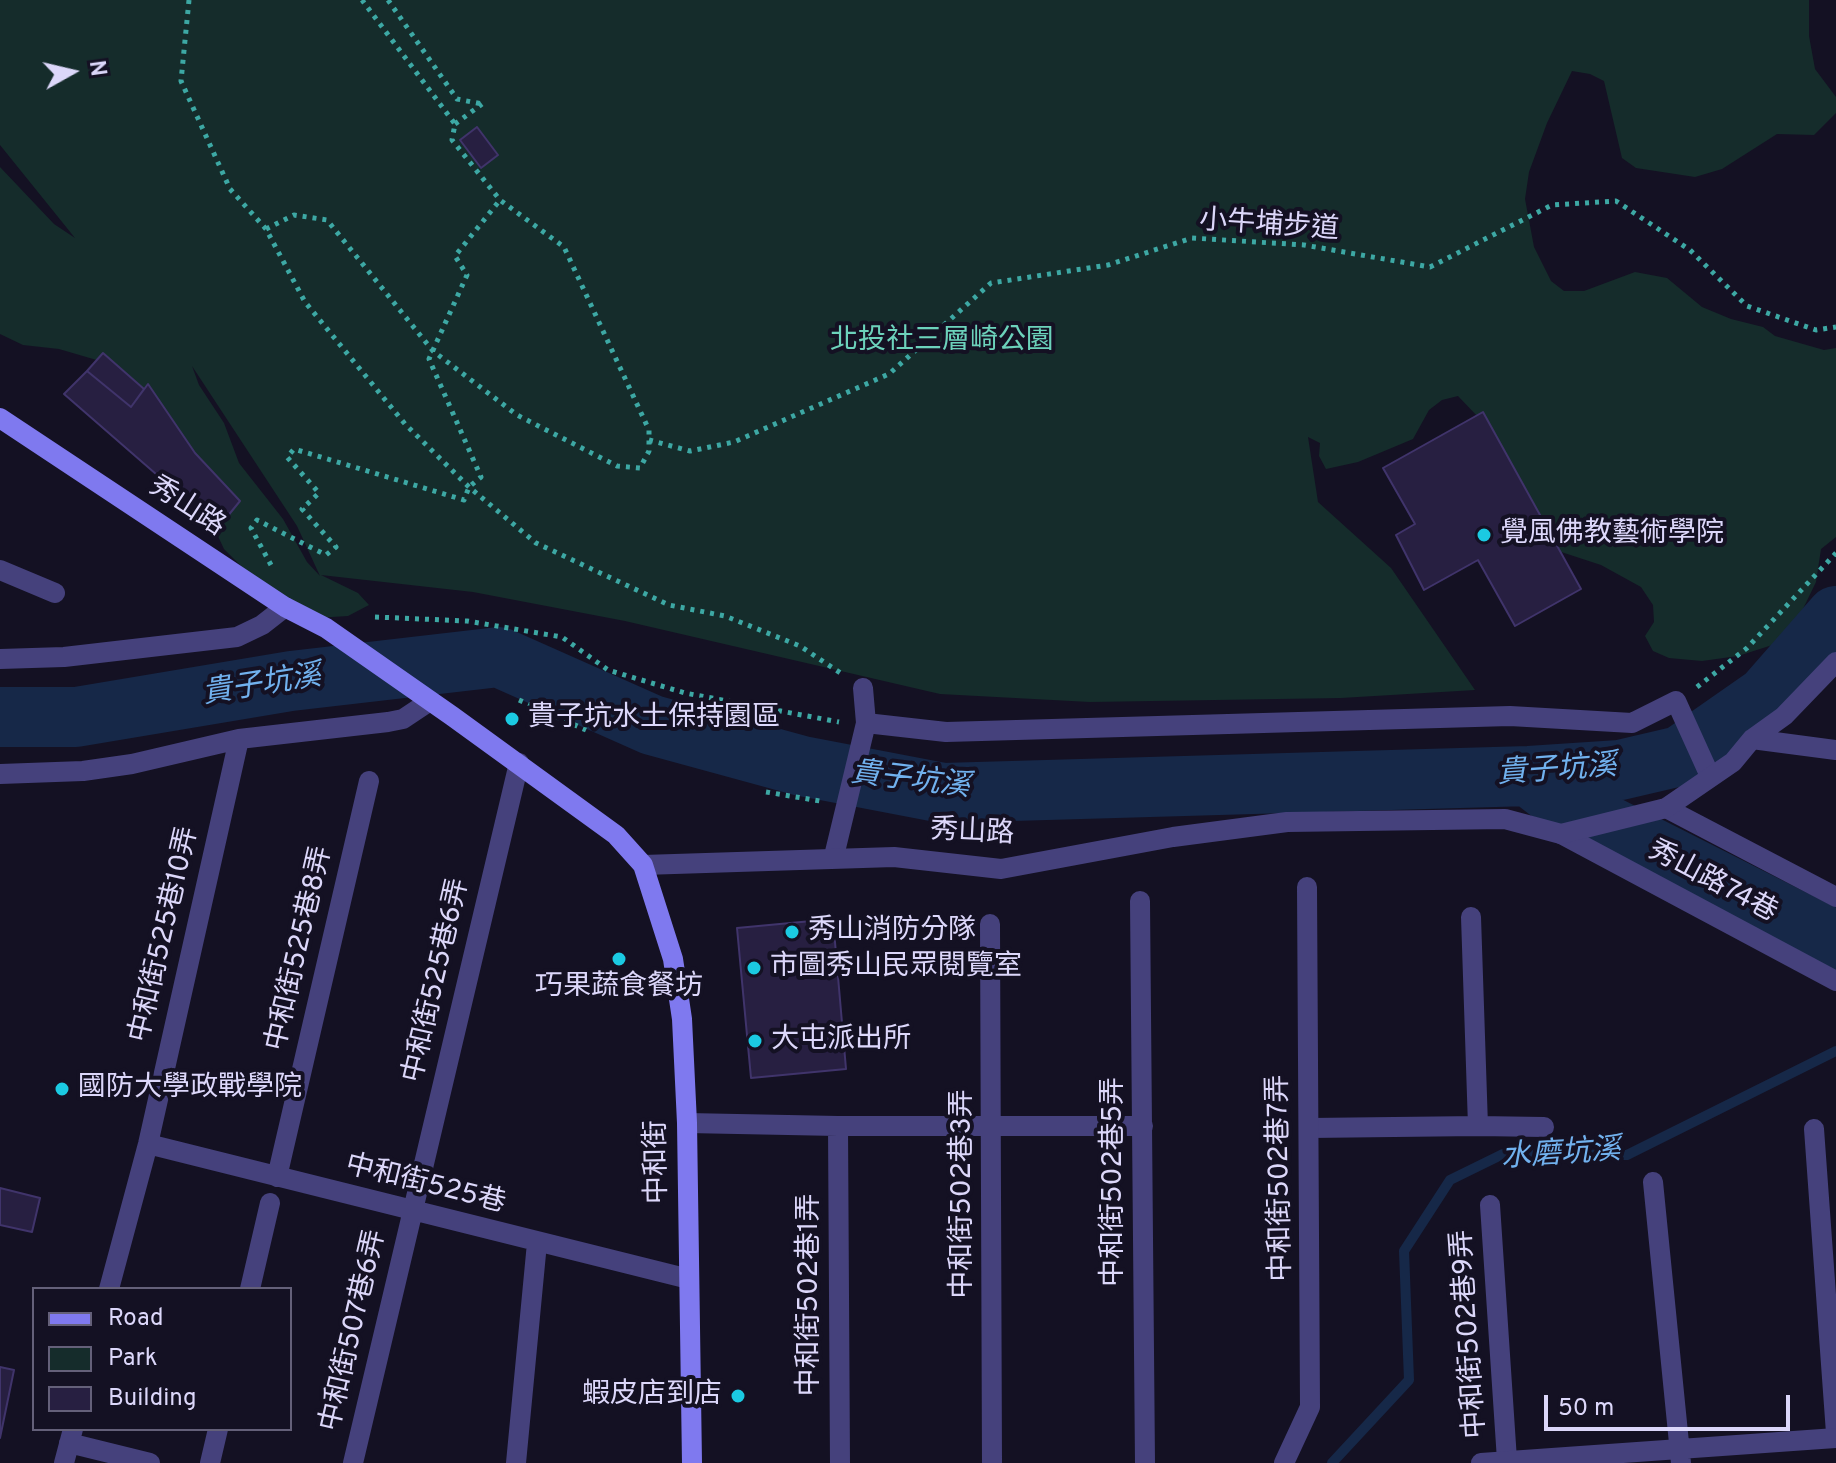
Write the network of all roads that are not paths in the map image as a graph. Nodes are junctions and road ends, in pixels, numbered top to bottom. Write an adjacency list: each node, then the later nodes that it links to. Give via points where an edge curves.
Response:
1 (0, 418): 4 (street, 秀山路)
2 (0, 570): 3 (street)
3 (55, 593)
4 (285, 607): 5 (street, via 237,637); 8 (street, 秀山路)
5 (0, 659)
6 (1836, 662): 11 (street, via 1784,716)
7 (863, 688): 9 (street)
8 (423, 696): 10 (street, via 403,719); 13 (street)
9 (866, 723): 15 (street, via 946,732 1510,716 1632,723 1676,701); 19 (street)
10 (239, 739): 14 (street, via 132,764); 35 (street, 中和街525巷10弄)
11 (1752, 739): 12 (street); 15 (street, via 1733,762)
12 (1836, 750)
13 (519, 763): 20 (street, via 616,835); 40 (street, 中和街525巷6弄)
14 (0, 774)
15 (1710, 776): 17 (street)
16 (369, 781): 36 (street, 中和街525巷8弄)
17 (1666, 808): 18 (street); 22 (street)
18 (1571, 833): 19 (street, 秀山路, via 1505,819 1287,822 1001,869); 26 (street, 秀山路74巷)
19 (834, 856): 20 (street, 秀山路)
20 (643, 865): 27 (street, 中和街, via 673,959)
21 (1307, 887): 33 (street, 中和街502巷7弄)
22 (1836, 897)
23 (1140, 901): 30 (street, 中和街502巷5弄)
24 (1471, 917): 31 (street)
25 (990, 924): 29 (street, 中和街502巷3弄)
26 (1836, 981)
27 (687, 1123): 28 (street); 42 (street, 中和街)
28 (838, 1126): 29 (street); 55 (street, 中和街502巷1弄)
29 (993, 1126): 30 (street); 56 (street, 中和街502巷3弄)
30 (1143, 1126): 57 (street, 中和街502巷5弄)
31 (1478, 1126): 32 (street); 33 (street)
32 (1544, 1127)
33 (1310, 1128): 58 (street, 中和街502巷7弄, via 1310,1407)
34 (1814, 1129): 46 (street)
35 (148, 1144): 36 (street, 中和街525巷); 43 (street, 中和街525巷10弄)
36 (277, 1177): 40 (street, 中和街525巷)
37 (1653, 1182): 48 (street)
38 (270, 1203): 44 (street)
39 (1490, 1205): 49 (street, 中和街502巷9弄)
40 (412, 1212): 41 (street, 中和街525巷); 52 (street, 中和街507巷6弄)
41 (537, 1243): 42 (street, 中和街525巷); 53 (street)
42 (689, 1279): 54 (street, 中和街)
43 (110, 1287)
44 (250, 1287)
45 (218, 1431): 51 (street)
46 (1836, 1435): 48 (street)
47 (68, 1445): 50 (street)
48 (1680, 1455): 49 (street)
49 (1507, 1460): 59 (street)
50 (150, 1463)
51 (210, 1463)
52 (353, 1463)
53 (516, 1463)
54 (692, 1463)
55 (840, 1463)
56 (992, 1463)
57 (1145, 1463)
58 (1284, 1463)
59 (1481, 1463)

